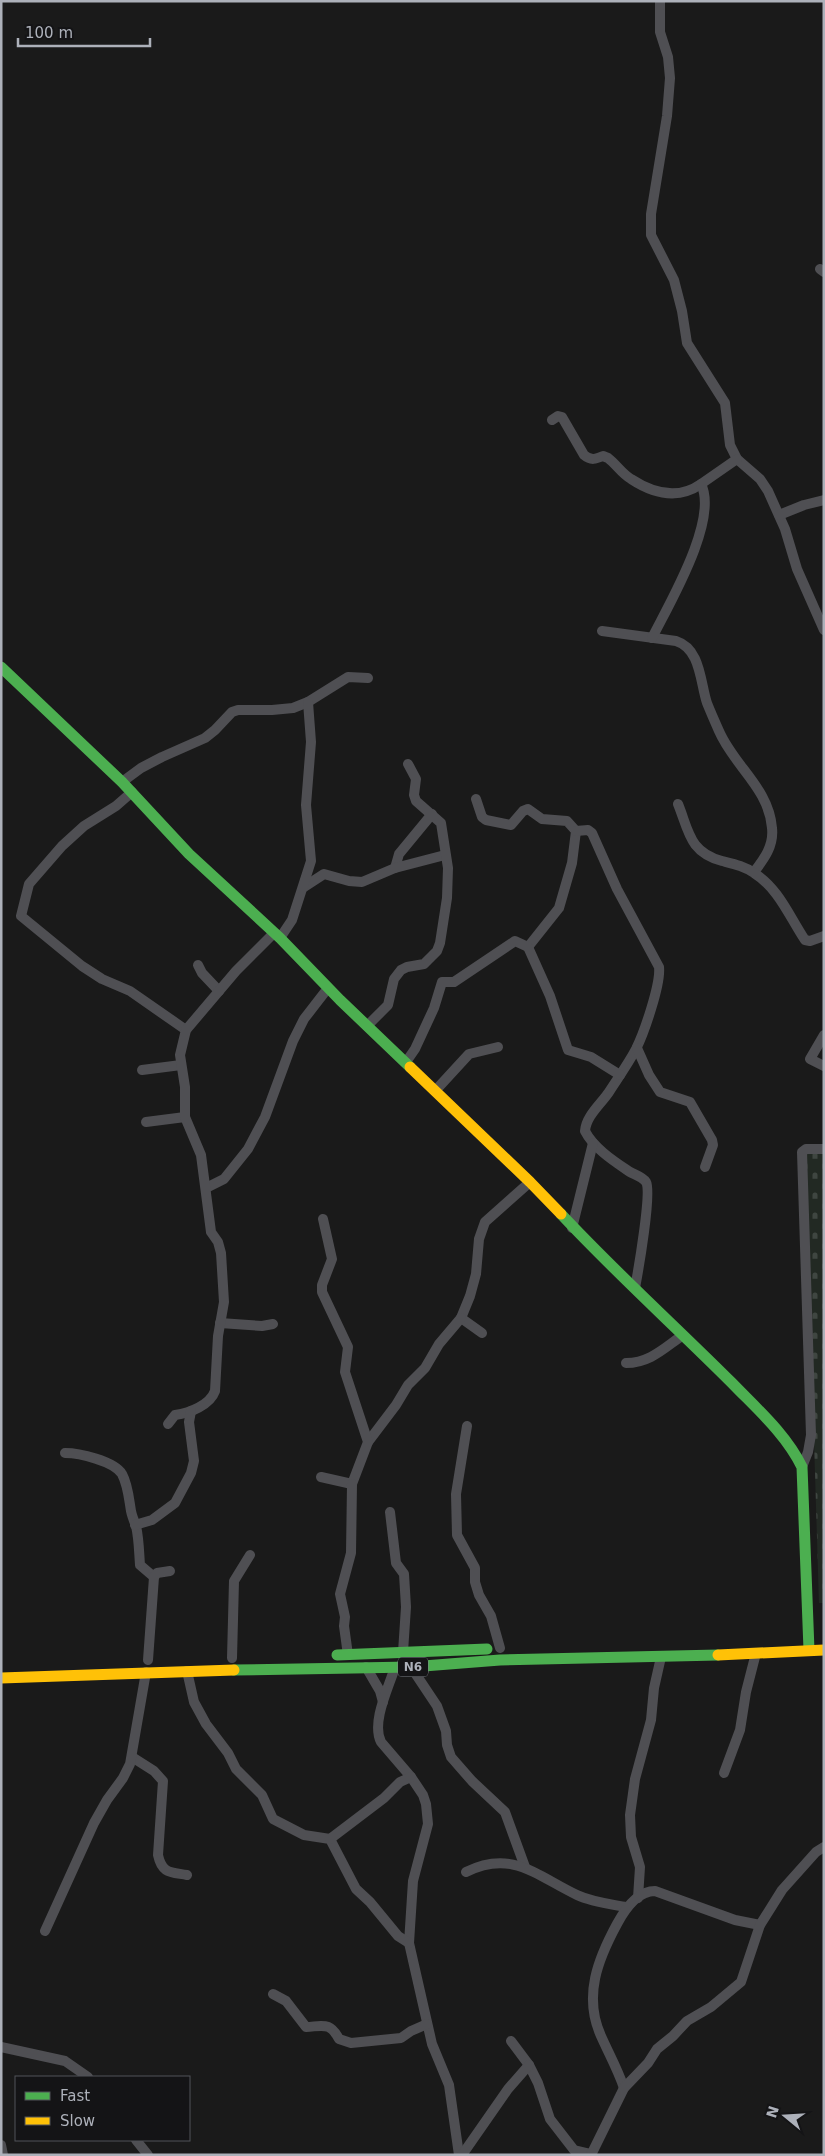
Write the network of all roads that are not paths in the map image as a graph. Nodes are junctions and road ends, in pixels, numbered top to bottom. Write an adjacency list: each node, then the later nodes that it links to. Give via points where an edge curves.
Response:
1 (660, 1): 3 (street, via 660,32 668,57 670,78 651,214 651,235 674,280 687,342 725,403 730,445)
2 (552, 420): 4 (street, via 558,416 562,418 588,458 608,458 631,479 643,485 684,494)
3 (737, 459): 4 (street); 6 (street, via 760,479)
4 (701, 484): 9 (street, via 706,504 700,534)
5 (824, 500): 6 (street)
6 (779, 515): 7 (street)
7 (824, 630)
8 (602, 631): 9 (street)
9 (652, 638): 22 (street, via 684,644 689,649 698,666 707,702 720,734 767,802 773,828 770,847)
10 (1, 667): 14 (main road)
11 (368, 678): 12 (street, via 348,677)
12 (308, 702): 14 (street, via 282,710 232,712 205,738 141,768); 23 (street, via 311,742 306,805 311,861)
13 (408, 764): 18 (street, via 416,779 416,801)
14 (122, 782): 15 (main road)
15 (132, 792): 24 (main road, via 189,854); 31 (street, via 84,826 57,851 29,884 21,916 82,966 130,991)
16 (476, 799): 19 (street, via 486,820 511,825 526,809 542,819 568,820)
17 (678, 804): 22 (street, via 695,847 706,856 736,863)
18 (432, 814): 20 (street, via 441,823); 21 (street, via 399,854)
19 (576, 831): 26 (street, via 572,864 559,908); 34 (street, via 592,833 617,889 659,967 652,1006)
20 (446, 855): 21 (street); 30 (street, via 447,898 437,951 424,964 401,970 394,979 388,1004)
21 (395, 868): 23 (street, via 362,882 324,874)
22 (754, 872): 25 (street, via 776,892 805,940)
23 (304, 887): 24 (street, via 292,920)
24 (277, 936): 28 (main road); 29 (street)
25 (824, 936)
26 (528, 946): 35 (street, via 515,941 454,982 442,982 434,1008); 39 (street, via 550,996 568,1050 591,1057)
27 (198, 965): 29 (street)
28 (328, 988): 30 (main road); 47 (street, via 304,1019 293,1041 263,1122 248,1149 224,1179)
29 (219, 991): 31 (street)
30 (367, 1026): 35 (main road)
31 (186, 1030): 36 (street)
32 (824, 1035): 37 (street, via 810,1059)
33 (498, 1047): 40 (street, via 469,1054)
34 (636, 1048): 39 (street); 45 (street, via 660,1092 690,1102 708,1133 713,1145)
35 (406, 1062): 40 (main road)
36 (181, 1065): 38 (street); 41 (street)
37 (824, 1066)
38 (142, 1070)
39 (620, 1075): 43 (street, via 585,1127)
40 (435, 1091): 46 (main road)
41 (185, 1116): 42 (street); 47 (street, via 201,1155)
42 (146, 1122)
43 (593, 1143): 49 (street); 50 (street, via 646,1182 648,1189)
44 (824, 1149): 62 (street, via 802,1152 811,1435)
45 (705, 1168)
46 (530, 1182): 49 (main road); 51 (street, via 486,1222 479,1239 476,1274)
47 (206, 1188): 52 (street, via 211,1232 221,1253 224,1302)
48 (323, 1219): 60 (street, via 332,1258 322,1292 348,1347 345,1372)
49 (572, 1228): 50 (main road)
50 (635, 1288): 55 (main road)
51 (461, 1318): 54 (street); 60 (street)
52 (220, 1323): 53 (street); 57 (street, via 215,1391 212,1398)
53 (272, 1324)
54 (482, 1333)
55 (683, 1335): 56 (street, via 648,1360); 62 (main road, via 777,1429)
56 (626, 1363)
57 (191, 1411): 58 (street, via 175,1416); 66 (street, via 189,1422 194,1461 191,1473 176,1503 152,1520)
58 (168, 1424)
59 (468, 1426): 73 (street, via 456,1494 456,1535 475,1568 479,1595 491,1616)
60 (368, 1442): 64 (street)
61 (65, 1453): 66 (street, via 75,1452 119,1470 129,1494)
62 (802, 1467): 71 (main road)
63 (320, 1478): 64 (street)
64 (352, 1484): 78 (street, via 351,1553 340,1594)
65 (390, 1512): 75 (street, via 396,1562 404,1574)
66 (135, 1525): 69 (street, via 140,1564)
67 (250, 1555): 80 (street, via 234,1582)
68 (170, 1571): 69 (street, via 157,1572)
69 (154, 1577): 81 (street)
70 (824, 1638): 71 (main road, N6)
71 (805, 1643): 74 (main road, N6); 76 (main road, N6)
72 (665, 1644): 73 (main road, N6)
73 (500, 1648): 75 (main road, N6)
74 (824, 1650)
75 (403, 1652): 78 (main road, N6)
76 (756, 1653): 79 (main road, N6); 93 (street, via 740,1730)
77 (328, 1655): 78 (main road, N6)
78 (348, 1655)
79 (661, 1657): 87 (main road, N6, via 500,1660); 100 (street, via 630,1815 631,1837 640,1867)
80 (233, 1658)
81 (152, 1660): 82 (main road)
82 (135, 1661)
83 (116, 1662): 84 (main road)
84 (1, 1667)
85 (366, 1667): 86 (main road, N6); 88 (main road, N6); 91 (street, via 380,1690)
86 (396, 1667): 87 (main road, N6); 91 (street)
87 (411, 1667): 97 (street, via 437,1706 451,1757 505,1812)
88 (186, 1671): 89 (main road, N6); 95 (street, via 194,1702 206,1724 236,1769 262,1795 273,1819 304,1835)
89 (146, 1672): 90 (main road, N6); 92 (street)
90 (1, 1678)
91 (383, 1702): 94 (street, via 378,1736)
92 (132, 1757): 99 (street, via 154,1770 163,1781 160,1864 169,1872); 103 (street, via 124,1778 94,1822)
93 (724, 1773)
94 (411, 1777): 95 (street, via 400,1782); 104 (street, via 423,1795 428,1824 413,1881)
95 (330, 1839): 104 (street, via 356,1889 398,1936)
96 (824, 1847): 102 (street, via 782,1890)
97 (525, 1868): 98 (street, via 511,1863 481,1864); 101 (street, via 577,1895)
98 (466, 1872)
99 (187, 1875)
100 (638, 1898): 101 (street); 102 (street, via 648,1891 656,1891 735,1920)
101 (626, 1907): 111 (street, via 599,1959 592,2004 601,2036)
102 (760, 1925): 111 (street, via 742,1982 687,2021 657,2048 648,2063)
103 (45, 1931)
104 (409, 1943): 106 (street)
105 (273, 1994): 106 (street, via 286,2001 306,2027 327,2025 339,2040 351,2043 401,2038)
106 (427, 2024): 117 (street, via 449,2085)
107 (511, 2041): 109 (street)
108 (1, 2047): 110 (street, via 65,2061)
109 (529, 2065): 114 (street, via 550,2119 574,2150); 117 (street)
110 (87, 2076)
111 (624, 2088): 114 (street)
112 (137, 2141): 116 (street)
113 (1, 2145): 115 (street)
114 (591, 2154)
115 (4, 2155)
116 (148, 2155)
117 (460, 2155)

